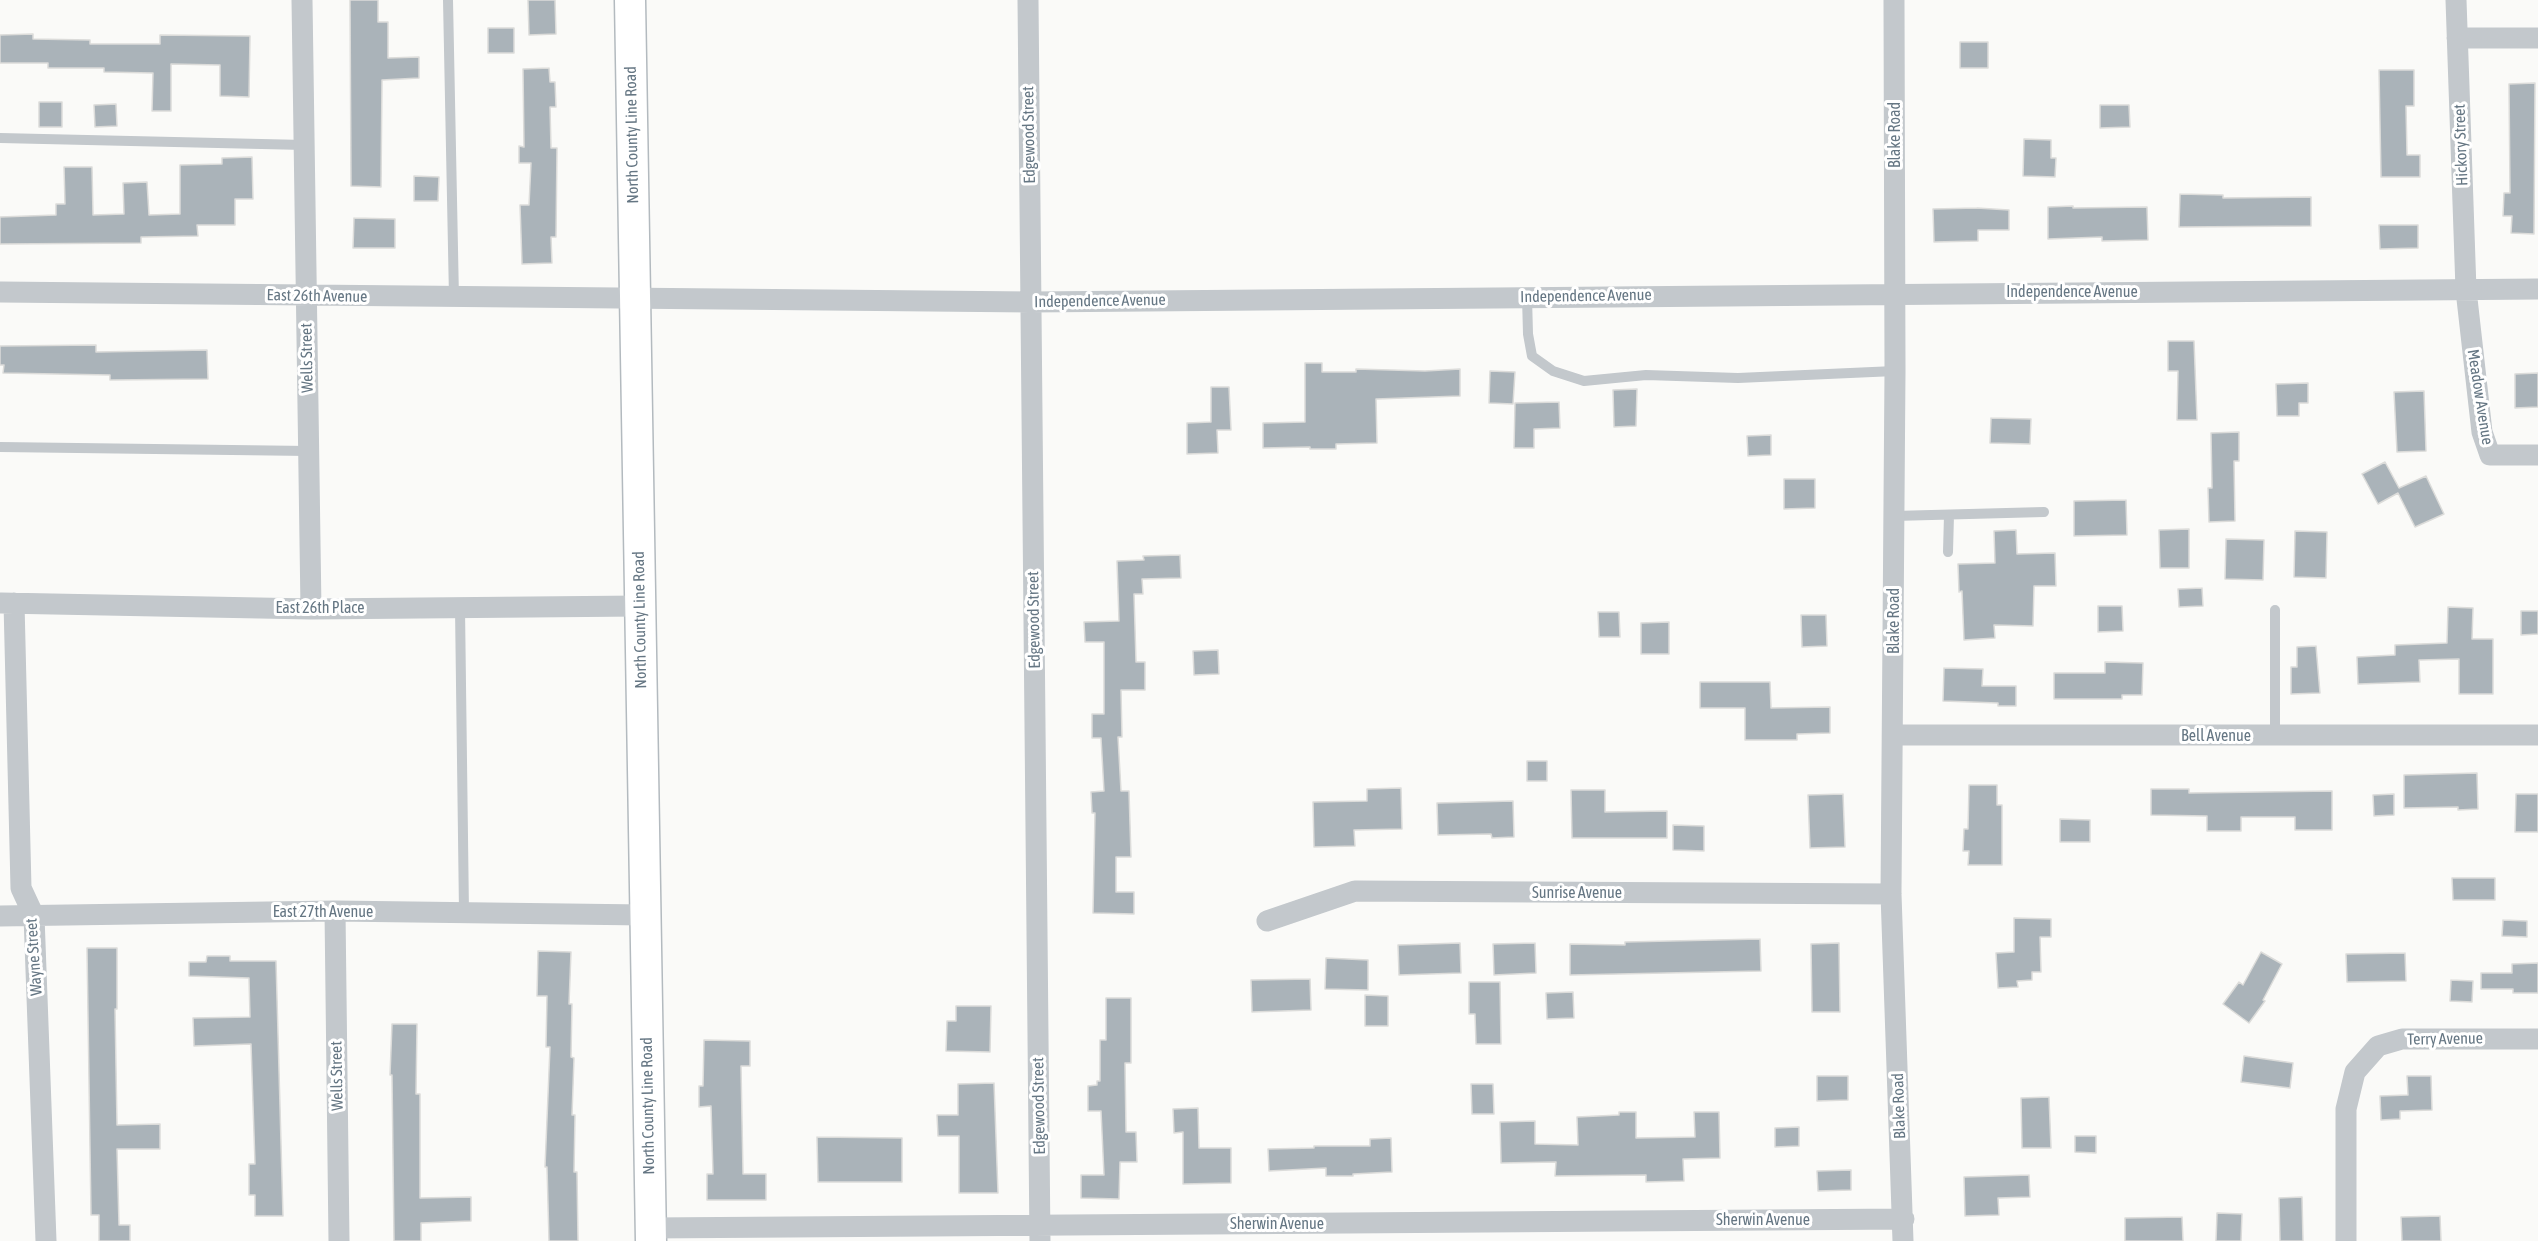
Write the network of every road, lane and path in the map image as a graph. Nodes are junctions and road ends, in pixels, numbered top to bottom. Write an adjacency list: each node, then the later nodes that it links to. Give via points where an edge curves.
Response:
1 (302, 0): 10 (street, Wells Street)
2 (448, 0): 16 (lane)
3 (630, 0): 18 (main road, North County Line Road)
4 (1028, 0): 19 (street, Edgewood Street)
5 (1894, 0): 14 (street, Blake Road)
6 (2456, 0): 7 (street, Hickory Street)
7 (2457, 38): 8 (street); 12 (street, Hickory Street)
8 (2538, 38)
9 (0, 138): 10 (lane)
10 (304, 145): 15 (street, Wells Street)
11 (2538, 289): 12 (street, Independence Avenue)
12 (2466, 290): 14 (street, Independence Avenue); 23 (street, Meadow Avenue, via 2482,432 2490,456)
13 (0, 292): 15 (street, East 26th Avenue)
14 (1895, 293): 17 (street, Independence Avenue); 20 (street, Blake Road)
15 (307, 296): 16 (street, East 26th Avenue); 22 (street, Wells Street)
16 (454, 297): 18 (street, East 26th Avenue)
17 (1527, 297): 19 (street, Independence Avenue); 20 (lane, via 1532,356 1553,371 1584,381 1646,375 1738,378)
18 (635, 300): 19 (street, Independence Avenue); 29 (main road, North County Line Road)
19 (1032, 302): 45 (street, Edgewood Street)
20 (1895, 371): 26 (street, Blake Road)
21 (0, 447): 22 (lane)
22 (309, 451): 31 (street, Wells Street)
23 (2538, 456)
24 (2043, 512): 25 (lane)
25 (1948, 515): 26 (lane); 27 (lane)
26 (1894, 516): 33 (street, Blake Road)
27 (1948, 552)
28 (7, 603): 31 (street, East 26th Place); 41 (street, Wayne Street, via 21,888)
29 (640, 606): 30 (street, East 26th Place); 39 (main road, North County Line Road)
30 (460, 608): 31 (street, East 26th Place); 38 (lane)
31 (311, 609)
32 (2275, 610): 34 (lane)
33 (1893, 735): 34 (street, Bell Avenue); 36 (street, Blake Road)
34 (2275, 735): 35 (street, Bell Avenue)
35 (2538, 735)
36 (1891, 894): 42 (street, Sunrise Avenue, via 1355,891); 44 (street, Blake Road)
37 (335, 911): 38 (street, East 27th Avenue); 41 (street, East 27th Avenue); 48 (street, Wells Street)
38 (464, 913): 39 (street, East 27th Avenue)
39 (645, 915): 46 (main road, North County Line Road)
40 (0, 916): 41 (street, East 27th Avenue)
41 (34, 916): 47 (street, Wayne Street)
42 (1268, 921)
43 (2538, 1039): 50 (street, Terry Avenue, via 2402,1039 2378,1046 2355,1072 2346,1108)
44 (1904, 1219): 45 (street, Sherwin Avenue); 49 (street, Blake Road)
45 (1040, 1233): 46 (street, Sherwin Avenue)
46 (650, 1235)
47 (46, 1241)
48 (339, 1241)
49 (1903, 1241)
50 (2346, 1241)

